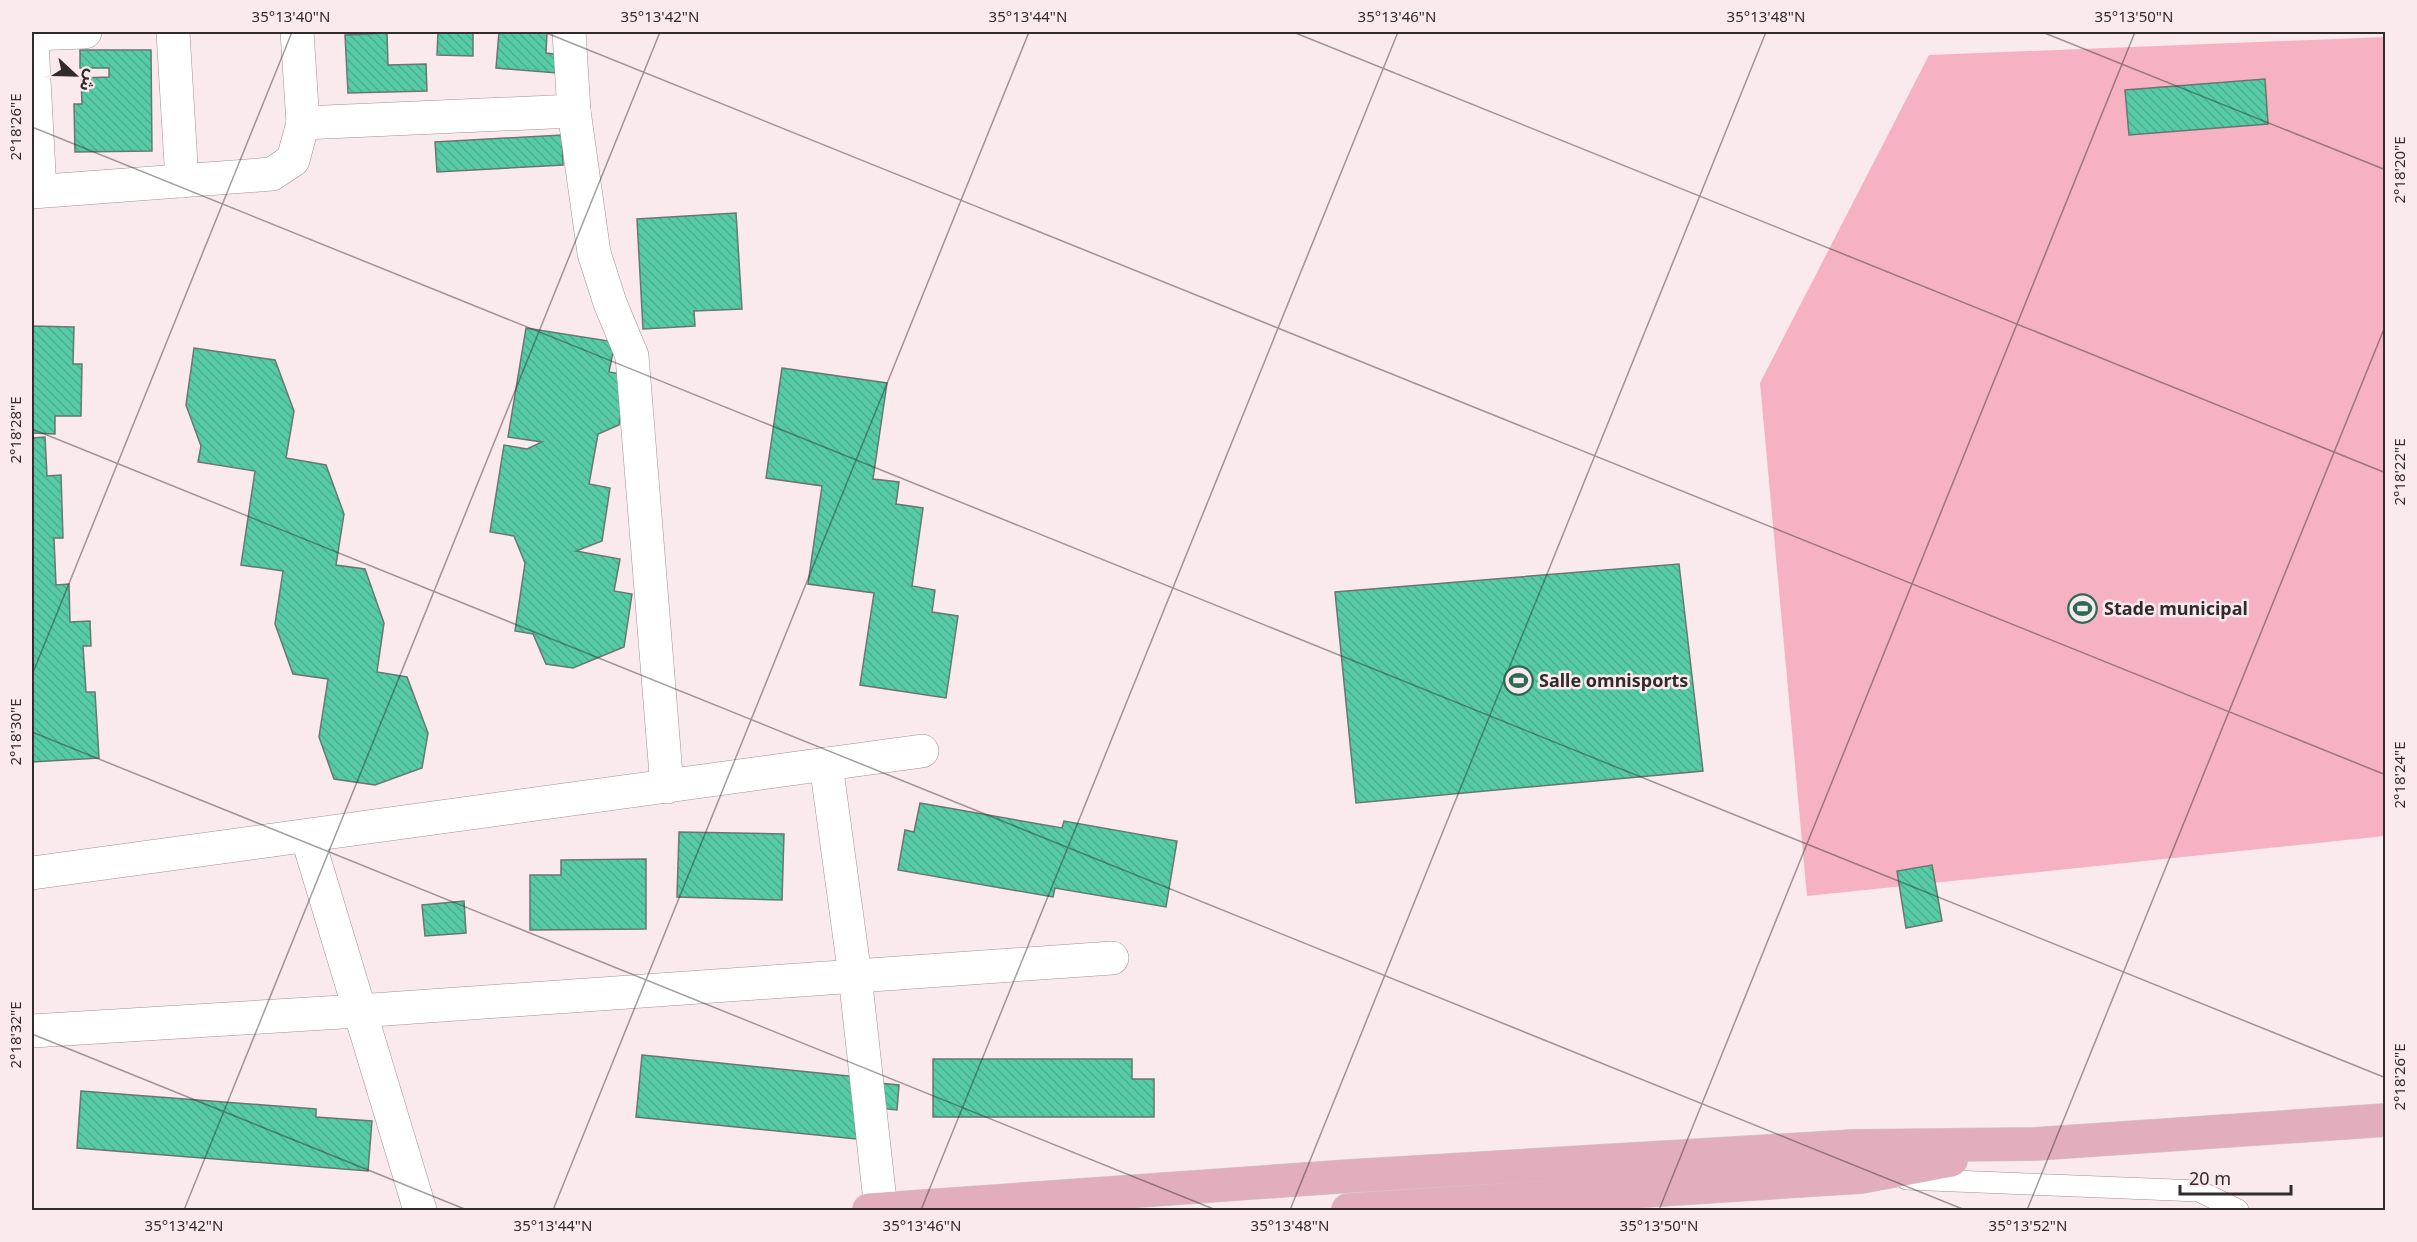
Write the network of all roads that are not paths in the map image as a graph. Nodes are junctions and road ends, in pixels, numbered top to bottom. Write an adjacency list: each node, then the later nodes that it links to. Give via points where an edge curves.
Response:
1 (85, 32): 5 (street)
2 (173, 32): 9 (street)
3 (297, 32): 8 (street)
4 (569, 32): 7 (street)
5 (32, 34)
6 (32, 43): 10 (street)
7 (574, 111): 8 (street); 13 (street, via 594,253 632,356)
8 (303, 123): 9 (street, via 293,160 272,174)
9 (182, 181): 10 (street)
10 (36, 192)
11 (922, 751): 12 (street)
12 (826, 764): 13 (street); 17 (street)
13 (668, 787): 14 (street)
14 (306, 836): 15 (street); 18 (street)
15 (32, 873)
16 (1112, 957): 17 (street)
17 (855, 976): 18 (street); 24 (street)
18 (358, 1011): 19 (street); 23 (street)
19 (32, 1031)
20 (2385, 1120): 21 (main road)
21 (2035, 1144): 22 (main road); 24 (main road, via 1854,1146)
22 (1861, 1177): 25 (main road); 26 (lane, via 2199,1191)
23 (420, 1210)
24 (875, 1210)
25 (1348, 1210)
26 (2238, 1210)

